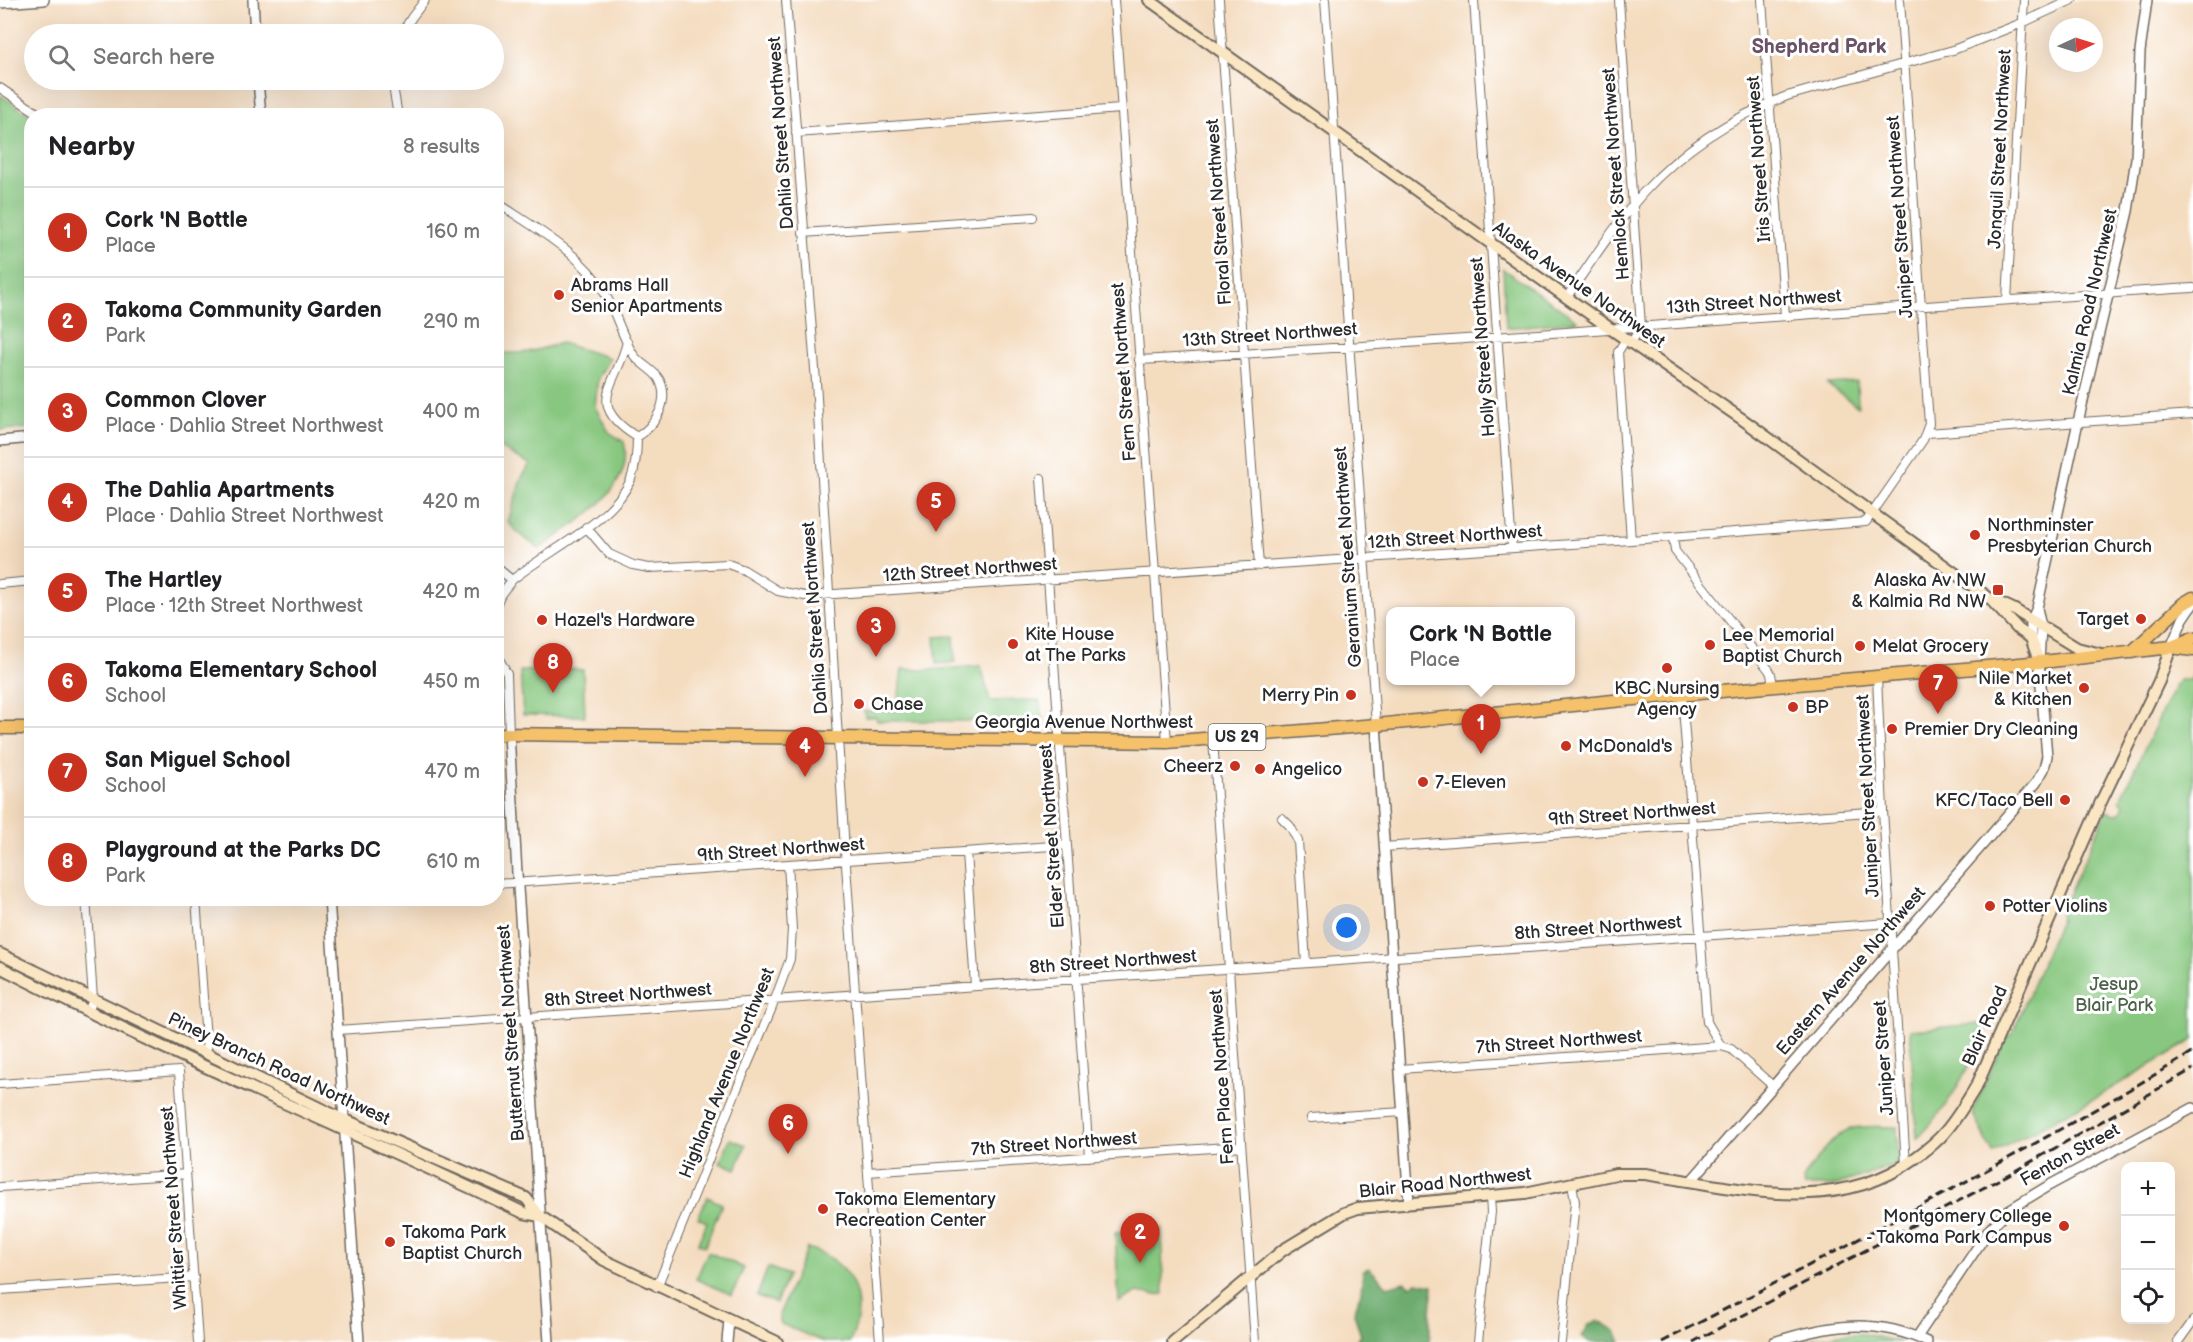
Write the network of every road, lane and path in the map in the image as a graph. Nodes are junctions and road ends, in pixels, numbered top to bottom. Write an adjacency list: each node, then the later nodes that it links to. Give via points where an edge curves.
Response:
1 (44, 0): 16 (street)
2 (253, 0): 19 (street)
3 (425, 0): 20 (street)
4 (786, 0): 32 (street, Dahlia Street Northwest)
5 (1114, 0): 30 (street, Fern Street Northwest)
6 (1149, 0): 21 (main road, Alaska Avenue Northwest)
7 (1219, 0): 21 (street, Floral Street Northwest)
8 (1325, 0): 31 (street, Geranium Street Northwest)
9 (1474, 0): 37 (street, Holly Street Northwest)
10 (1619, 0): 33 (street, Hemlock Street Northwest)
11 (1762, 0): 26 (street, Iris Street Northwest)
12 (1900, 0): 22 (street, Juniper Street Northwest)
13 (2024, 0): 18 (street, Jonquil Street Northwest)
14 (2072, 0): 18 (street)
15 (2147, 0): 39 (street, Kalmia Road Northwest, via 2140,52 2133,183)
16 (21, 1): 17 (street)
17 (0, 3)
18 (2022, 23): 22 (street); 41 (street, Jonquil Street Northwest)
19 (254, 24)
20 (407, 24)
21 (1223, 52): 31 (main road, Alaska Avenue Northwest); 50 (street, Floral Street Northwest)
22 (1905, 64): 26 (street); 42 (street, Juniper Street Northwest)
23 (0, 88): 27 (street)
24 (259, 90): 28 (street)
25 (394, 90): 29 (street)
26 (1770, 103): 33 (street, via 1694,147 1661,174); 43 (street, Iris Street Northwest)
27 (30, 108)
28 (260, 108)
29 (397, 108)
30 (1122, 109): 32 (street); 51 (street, Fern Street Northwest)
31 (1334, 132): 37 (main road, Alaska Avenue Northwest); 49 (street, Geranium Street Northwest)
32 (796, 133): 36 (street, Dahlia Street Northwest)
33 (1634, 204): 40 (street); 44 (street, Hemlock Street Northwest)
34 (504, 208): 48 (street, via 589,271 612,305)
35 (1033, 217): 36 (street)
36 (804, 233): 75 (street, Dahlia Street Northwest)
37 (1491, 242): 40 (main road, Alaska Avenue Northwest); 46 (street, Holly Street Northwest)
38 (2193, 288): 39 (street, 13th Street Northwest)
39 (2109, 292): 41 (street, 13th Street Northwest); 55 (street, Kalmia Road Northwest)
40 (1567, 297): 45 (main road, Alaska Avenue Northwest)
41 (2007, 300): 42 (street, 13th Street Northwest)
42 (1921, 306): 43 (street, 13th Street Northwest); 56 (street, Juniper Street Northwest)
43 (1785, 316): 44 (street, 13th Street Northwest)
44 (1641, 327): 45 (street, 13th Street Northwest); 47 (street)
45 (1611, 329): 46 (street, 13th Street Northwest); 47 (main road, Alaska Avenue Northwest)
46 (1497, 337): 49 (street, 13th Street Northwest); 65 (street, Holly Street Northwest)
47 (1629, 341): 61 (main road, Alaska Avenue Northwest); 64 (street, via 1618,352)
48 (627, 342): 52 (street); 53 (street)
49 (1349, 346): 50 (street, 13th Street Northwest); 66 (street, Geranium Street Northwest)
50 (1244, 353): 51 (street, 13th Street Northwest); 67 (street, Floral Street Northwest)
51 (1138, 360): 68 (street, Fern Street Northwest)
52 (620, 363): 53 (street); 57 (street, via 609,384 609,410 616,421)
53 (643, 363): 57 (street, via 659,380 663,398 654,423)
54 (2193, 414): 55 (street)
55 (2078, 422): 56 (street); 79 (street, Kalmia Road Northwest)
56 (1927, 433): 61 (street)
57 (637, 437): 62 (street, via 635,464 626,488 612,507)
58 (24, 439): 59 (street)
59 (0, 441)
60 (1041, 478): 70 (street, Elder Street Northwest)
61 (1872, 514): 63 (street, 12th Street Northwest, via 1861,523); 76 (main road, Alaska Avenue Northwest)
62 (586, 527): 71 (street); 75 (street, 12th Street Northwest, via 609,554 633,565 649,568 728,564 784,593)
63 (1672, 537): 64 (street, 12th Street Northwest); 89 (street, via 1676,551 1769,670)
64 (1631, 540): 65 (street, 12th Street Northwest)
65 (1512, 548): 66 (street, 12th Street Northwest)
66 (1364, 558): 67 (street, 12th Street Northwest); 92 (street, Geranium Street Northwest)
67 (1258, 566): 68 (street, 12th Street Northwest)
68 (1153, 573): 70 (street, 12th Street Northwest); 99 (street, Fern Street Northwest)
69 (504, 574): 71 (street)
70 (1048, 579): 75 (street, 12th Street Northwest); 98 (street, Elder Street Northwest)
71 (512, 580): 74 (street)
72 (24, 582): 73 (street)
73 (0, 584)
74 (504, 590)
75 (829, 594): 96 (street, Dahlia Street Northwest)
76 (1989, 598): 79 (main road, Alaska Avenue Northwest); 80 (main road, Alaska Avenue Northwest)
77 (2193, 598): 84 (highway)
78 (2193, 604): 82 (street)
79 (2036, 624): 80 (street, Kalmia Road Northwest); 85 (main road, Alaska Avenue Northwest, via 2078,648); 86 (street, Kalmia Road Northwest)
80 (2031, 638): 86 (main road, Kalmia Road Northwest)
81 (2193, 638): 82 (highway, US 29)
82 (2171, 647): 83 (highway, US 29); 84 (highway, Georgia Avenue Northwest / US 29); 143 (main road, Blair Road, via 1978,1083 1944,1134)
83 (2193, 650)
84 (2132, 652): 85 (highway, Georgia Avenue Northwest / US 29)
85 (2106, 655): 86 (highway, Georgia Avenue Northwest / US 29)
86 (2039, 661): 88 (highway, Georgia Avenue Northwest / US 29); 101 (street, Kalmia Road Northwest, via 2047,756)
87 (504, 668): 91 (street, Butternut Street Northwest)
88 (1877, 677): 89 (highway, Georgia Avenue Northwest / US 29); 102 (street, Juniper Street Northwest)
89 (1773, 686): 90 (highway, Georgia Avenue Northwest / US 29)
90 (1682, 694): 92 (highway, Georgia Avenue Northwest / US 29); 104 (street)
91 (504, 719)
92 (1376, 725): 97 (highway, Georgia Avenue Northwest / US 29); 106 (street, Geranium Street Northwest)
93 (0, 728): 94 (highway)
94 (24, 728)
95 (504, 734): 96 (highway, Georgia Avenue Northwest / US 29)
96 (838, 738): 98 (highway, Georgia Avenue Northwest / US 29); 108 (street, Dahlia Street Northwest)
97 (1213, 739): 99 (highway, Georgia Avenue Northwest / US 29); 122 (street, Fern Place Northwest)
98 (1060, 741): 99 (highway, Georgia Avenue Northwest / US 29); 105 (street, Elder Street Northwest)
99 (1167, 742)
100 (504, 745): 110 (street, Butternut Street Northwest)
101 (2036, 783): 117 (street, Eastern Avenue Northwest)
102 (1882, 812): 104 (street, 9th Street Northwest); 115 (street, Juniper Street Northwest)
103 (1282, 818): 120 (street, via 1298,841)
104 (1691, 825): 106 (street, 9th Street Northwest); 116 (street)
105 (1067, 845): 107 (street, 9th Street Northwest); 123 (street, Elder Street Northwest)
106 (1384, 847): 119 (street, Geranium Street Northwest)
107 (966, 852): 108 (street, 9th Street Northwest); 124 (street)
108 (846, 861): 109 (street, 9th Street Northwest); 125 (street, Dahlia Street Northwest)
109 (788, 864): 110 (street, 9th Street Northwest); 127 (street, Highland Avenue Northwest, via 791,949)
110 (517, 883): 111 (street, 9th Street Northwest); 129 (street, Butternut Street Northwest)
111 (504, 884)
112 (87, 906): 126 (street)
113 (197, 906): 132 (street)
114 (330, 906): 130 (street)
115 (1890, 923): 116 (street, 8th Street Northwest); 117 (street, Juniper Street Northwest)
116 (1699, 936): 119 (street, 8th Street Northwest); 131 (street, via 1705,1014 1709,1029)
117 (1892, 949): 135 (street, Eastern Avenue Northwest); 143 (street, Juniper Street)
118 (0, 954): 126 (main road, Piney Branch Road Northwest)
119 (1392, 958): 120 (street, 8th Street Northwest); 133 (street, Geranium Street Northwest)
120 (1306, 963): 122 (street, 8th Street Northwest)
121 (0, 967): 128 (main road, Piney Branch Road Northwest)
122 (1229, 969): 123 (street, 8th Street Northwest); 141 (street, Fern Place Northwest)
123 (1077, 979): 124 (street, 8th Street Northwest); 142 (street, Elder Street Northwest)
124 (975, 986): 125 (street, 8th Street Northwest)
125 (855, 995): 127 (street, 8th Street Northwest); 144 (street, Dahlia Street Northwest)
126 (93, 999): 128 (street); 132 (main road, Piney Branch Road Northwest)
127 (775, 1000): 129 (street, 8th Street Northwest); 154 (street, Highland Avenue Northwest)
128 (88, 1013): 140 (main road, Piney Branch Road Northwest)
129 (527, 1017): 130 (street, 8th Street Northwest); 151 (street, Butternut Street Northwest)
130 (338, 1030): 139 (street)
131 (1721, 1046): 133 (street, 7th Street Northwest); 135 (street, via 1731,1049)
132 (207, 1054): 139 (main road, Piney Branch Road Northwest)
133 (1400, 1069): 137 (street, Geranium Street Northwest)
134 (0, 1084): 145 (street, Whittier Street Northwest, via 180,1071)
135 (1773, 1086): 146 (street, Eastern Avenue Northwest)
136 (2193, 1108): 158 (street, Fenton Street, via 2007,1211 1989,1230)
137 (1403, 1112): 138 (street); 150 (street, Geranium Street Northwest)
138 (1311, 1118)
139 (343, 1119): 140 (street); 151 (main road, Piney Branch Road Northwest, via 526,1198)
140 (344, 1131): 151 (main road, Piney Branch Road Northwest, via 524,1213); 160 (street)
141 (1241, 1146): 142 (street, 7th Street Northwest); 153 (street, Fern Place Northwest)
142 (1089, 1156): 144 (street, 7th Street Northwest)
143 (1906, 1165): 146 (main road, Blair Road, via 1866,1185 1820,1193 1756,1192)
144 (868, 1172): 164 (street, Dahlia Street Northwest)
145 (186, 1174): 148 (street); 152 (street, Whittier Street Northwest)
146 (1691, 1181): 147 (main road, Blair Road Northwest, via 1627,1173)
147 (1572, 1183): 149 (main road, Blair Road Northwest); 168 (street, via 1575,1202)
148 (0, 1187)
149 (1490, 1196): 150 (main road, Blair Road Northwest); 167 (street)
150 (1409, 1203): 153 (main road, Blair Road Northwest, via 1348,1211 1289,1245)
151 (540, 1216): 154 (main road, Piney Branch Road Northwest, via 604,1260); 161 (street, Butternut Street Northwest)
152 (194, 1277): 155 (street); 159 (street, Whittier Street Northwest)
153 (1250, 1277): 165 (main road, Blair Road Northwest); 166 (street, Fern Place Northwest)
154 (657, 1287): 156 (main road, Piney Branch Road Northwest)
155 (0, 1290)
156 (729, 1320): 162 (street); 163 (main road, Piney Branch Road Northwest)
157 (2193, 1321): 171 (street)
158 (1915, 1340): 169 (street, via 1885,1327 1853,1326 1811,1330); 170 (street)
159 (198, 1342)
160 (359, 1342)
161 (549, 1342)
162 (727, 1342)
163 (777, 1342)
164 (880, 1342)
165 (1173, 1342)
166 (1255, 1342)
167 (1478, 1342)
168 (1561, 1342)
169 (1774, 1342)
170 (1927, 1342)
171 (2178, 1342)

